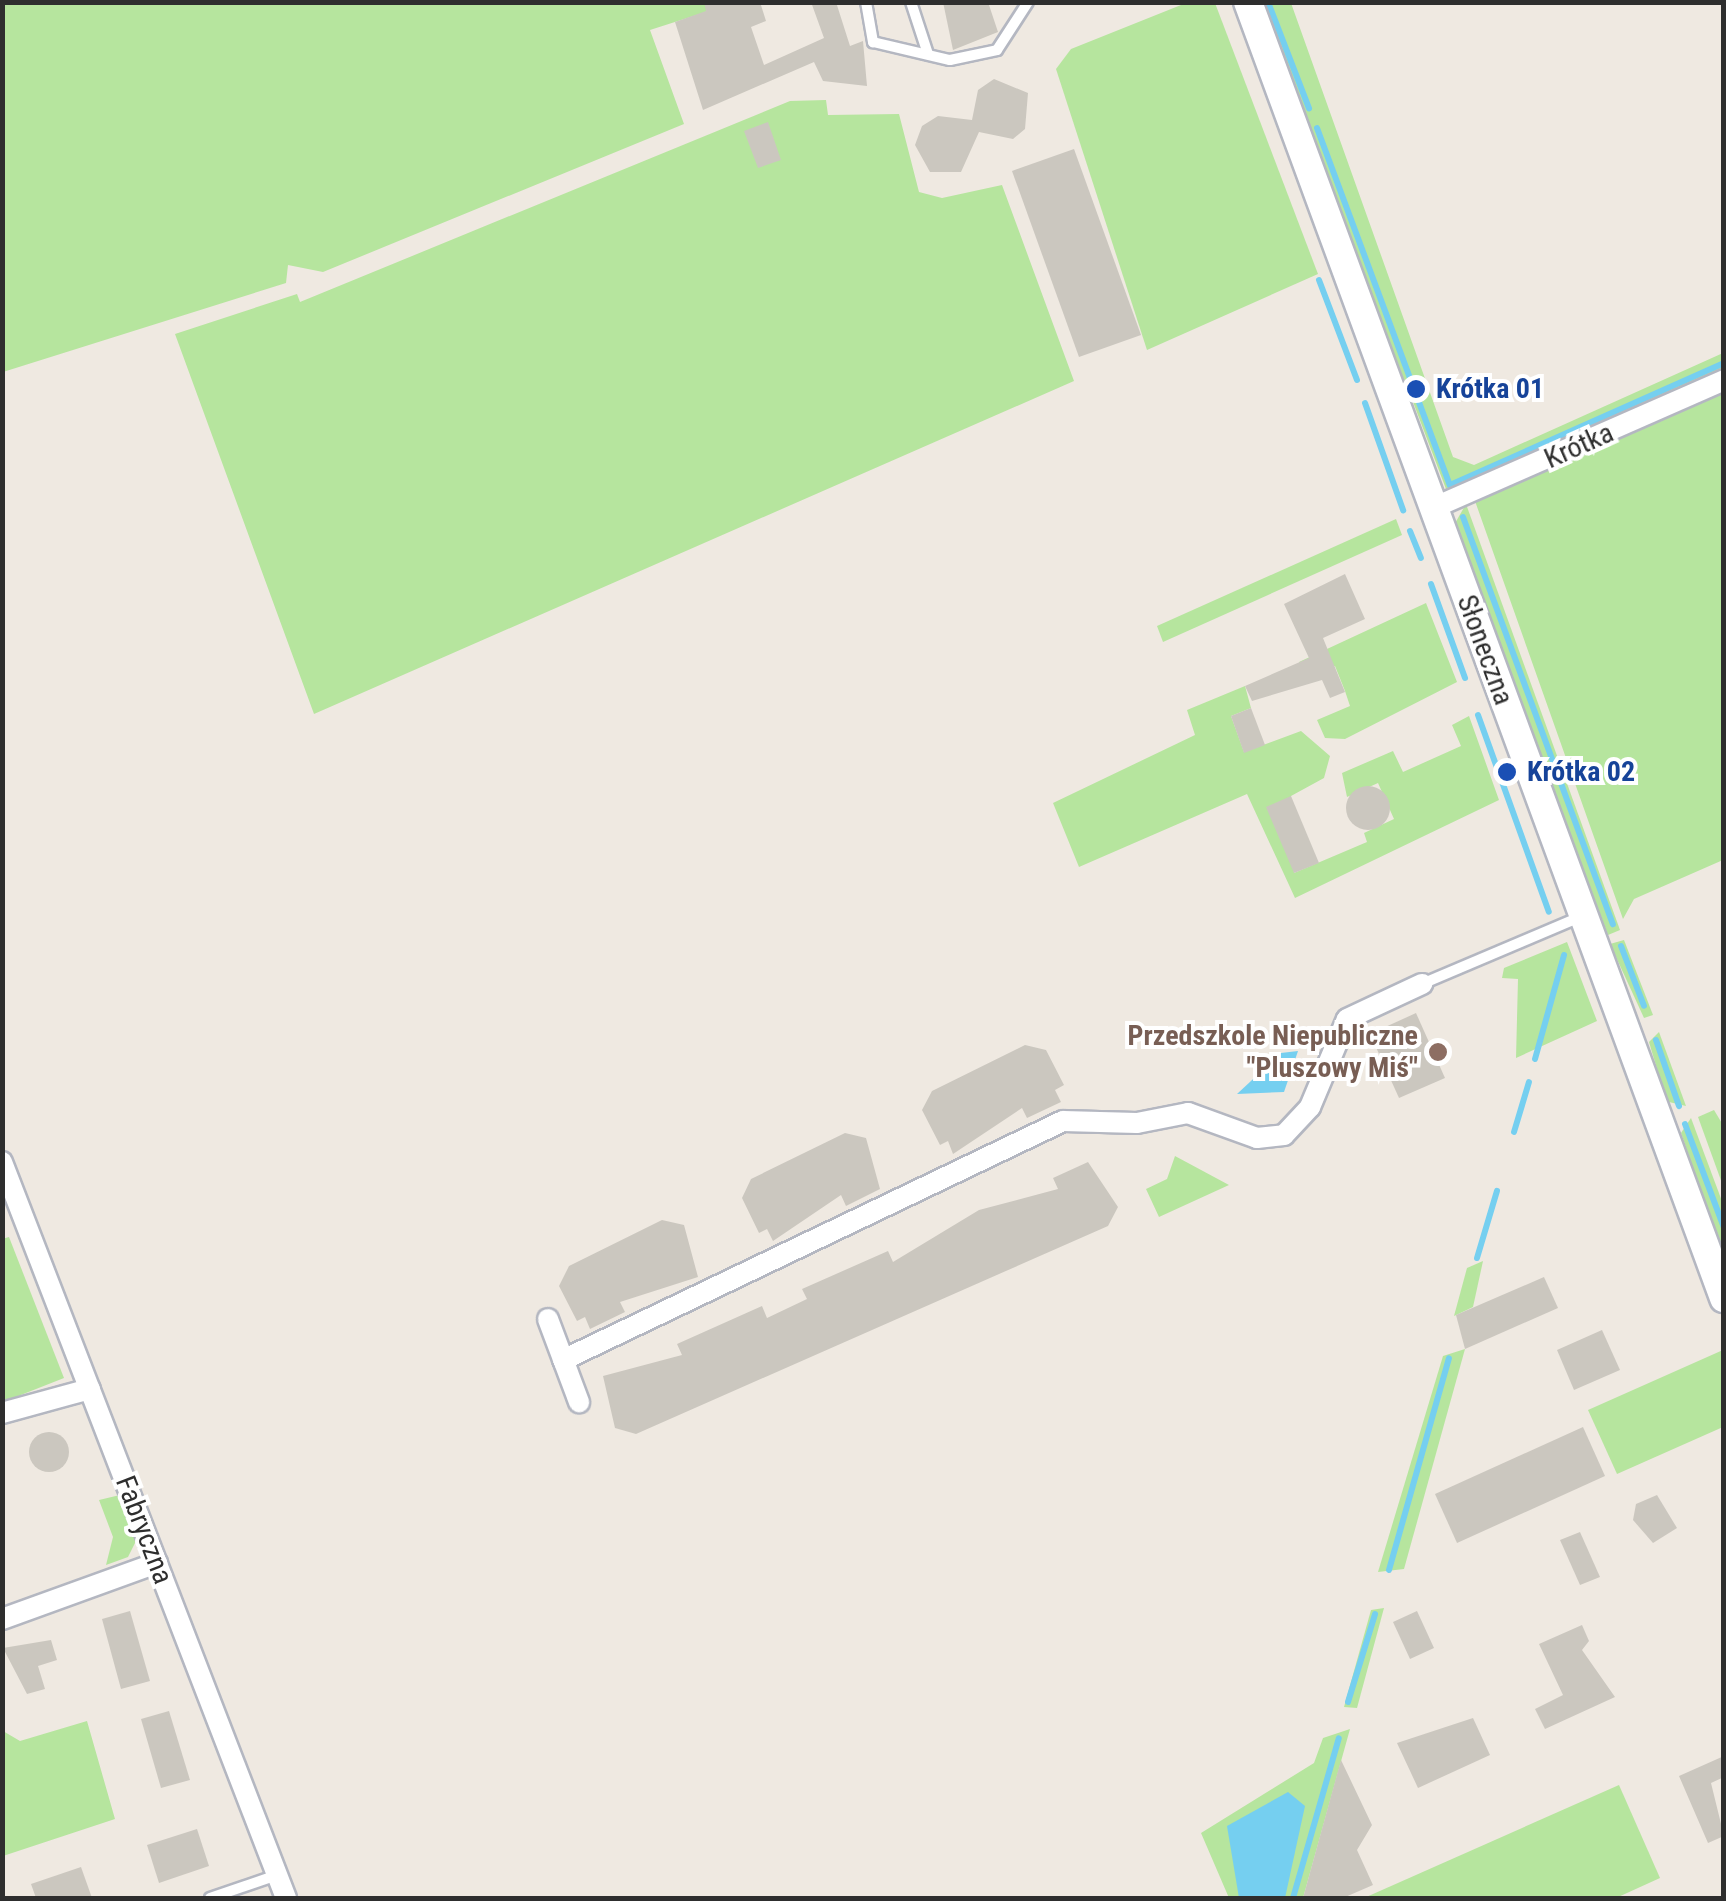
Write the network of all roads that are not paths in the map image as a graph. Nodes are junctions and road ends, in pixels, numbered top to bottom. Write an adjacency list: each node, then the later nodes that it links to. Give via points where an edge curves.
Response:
1 (866, 2): 5 (lane, via 873,42)
2 (911, 2): 5 (lane)
3 (1028, 2): 5 (lane, via 997,50 950,60)
4 (1248, 2): 7 (main road, Słoneczna)
5 (928, 54)
6 (1724, 380): 7 (street, Krótka)
7 (1433, 508): 8 (main road, Słoneczna)
8 (1584, 916): 9 (lane); 11 (main road, Słoneczna)
9 (1422, 984): 13 (street, via 1347,1019 1310,1106 1284,1135 1257,1138 1188,1113 1137,1124 1063,1121)
10 (2, 1162): 14 (street, Fabryczna)
11 (1724, 1298)
12 (548, 1319): 13 (street)
13 (563, 1360): 15 (street)
14 (90, 1389): 16 (street); 17 (street, Fabryczna)
15 (579, 1402)
16 (2, 1412)
17 (157, 1564): 18 (street); 19 (street, Fabryczna)
18 (2, 1618)
19 (277, 1875): 20 (lane); 21 (street, Fabryczna)
20 (210, 1898)
21 (286, 1898)

